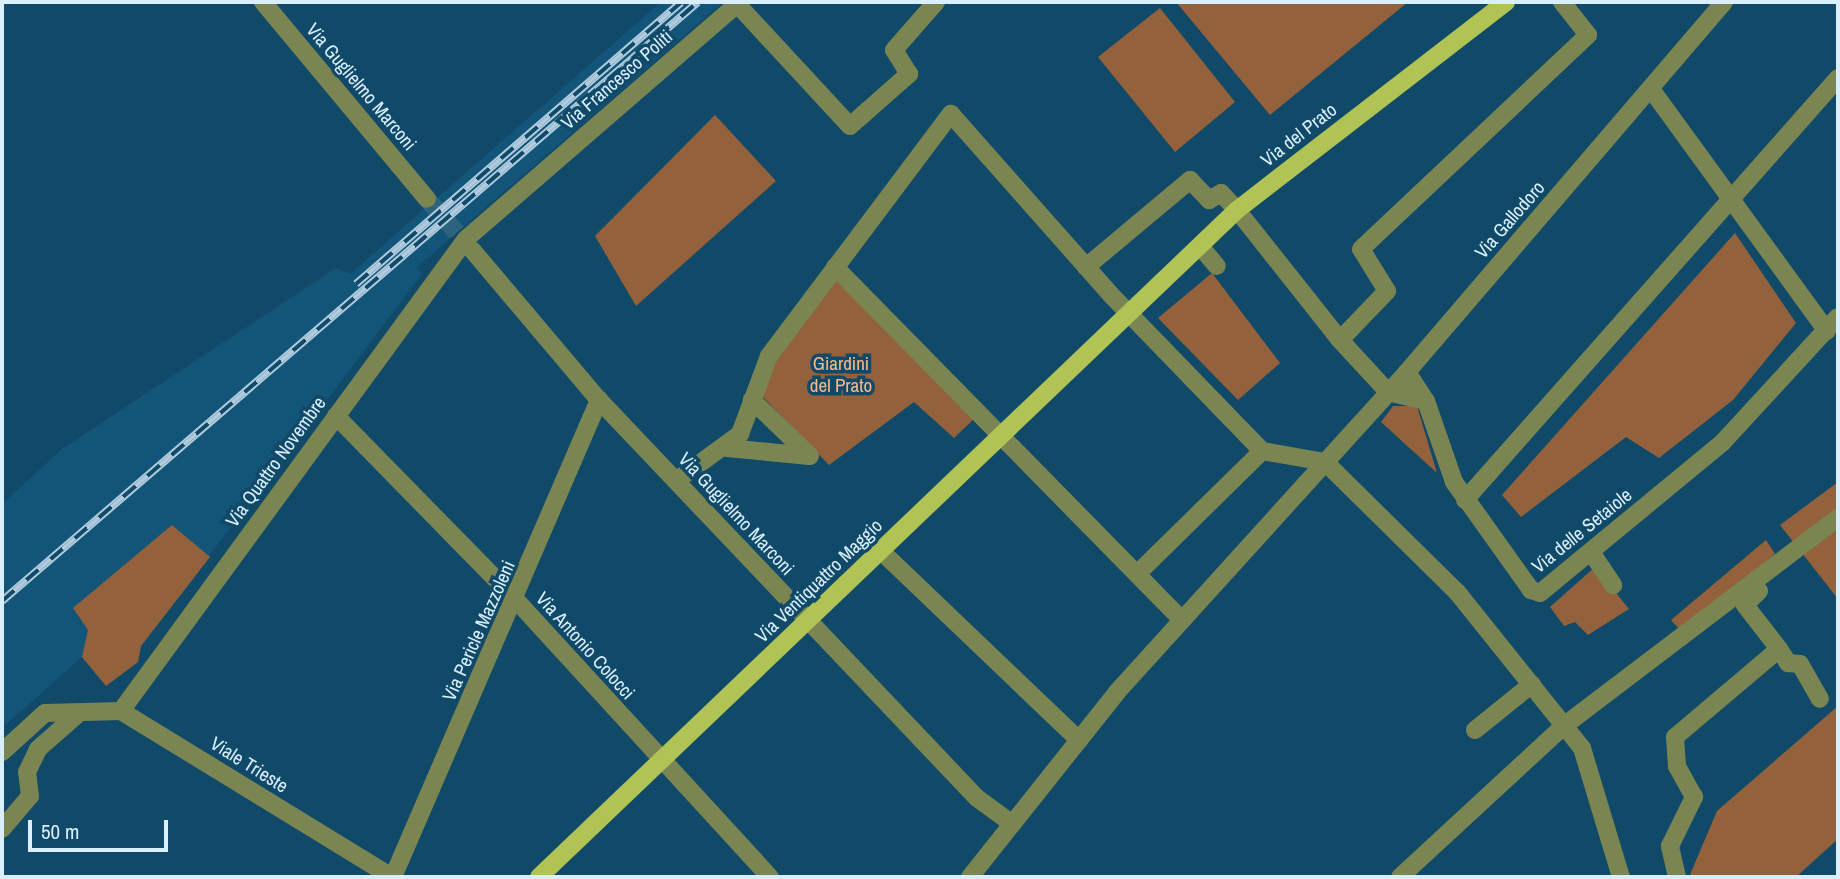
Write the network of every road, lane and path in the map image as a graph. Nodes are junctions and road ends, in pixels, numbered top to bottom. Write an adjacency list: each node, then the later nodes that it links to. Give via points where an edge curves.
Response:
1 (936, 2): 11 (street, Via Francesco Politi, via 894,50 909,74 850,126 737,4)
2 (1506, 2): 10 (main road, Via del Prato)
3 (1562, 2): 18 (street, via 1588,35 1361,249 1387,291)
4 (1724, 2): 7 (street, Via Gallodoro)
5 (271, 5): 8 (street, Via Guglielmo Marconi)
6 (1838, 78): 9 (street)
7 (1651, 89): 9 (street); 19 (street, Via Gallodoro)
8 (427, 199)
9 (1727, 200): 17 (street); 30 (street)
10 (1237, 210): 12 (main road, Via del Prato); 15 (street, via 1221,192 1209,200 1190,180); 18 (street)
11 (469, 245): 21 (street, Via Guglielmo Marconi); 24 (street, Via Quattro Novembre)
12 (1200, 246): 13 (street); 16 (main road, Via del Prato)
13 (1217, 266)
14 (835, 267): 15 (street, via 951,114); 22 (street, via 769,356); 25 (street)
15 (1086, 267): 16 (street)
16 (1127, 312): 25 (main road, Via Ventiquattro Maggio); 27 (street)
17 (1832, 324): 33 (street, Via delle Setaiole, via 1722,443)
18 (1340, 340): 20 (street)
19 (1407, 372): 20 (street, Via Gallodoro); 23 (street, Via delle Setaiole)
20 (1388, 392): 23 (street); 28 (street, Via Gallodoro)
21 (599, 400): 29 (street, Via Guglielmo Marconi); 37 (street, Via Pericle Mazzoleni)
22 (752, 400): 26 (street); 26 (street, via 810,456)
23 (1426, 401): 30 (street, Via delle Setaiole)
24 (336, 416): 37 (street, Via Antonio Colocci); 43 (street, Via Quattro Novembre)
25 (1001, 436): 32 (main road, Via Ventiquattro Maggio); 34 (street)
26 (727, 448): 29 (street)
27 (1262, 451): 28 (street); 34 (street)
28 (1325, 462): 38 (street, Via Gallodoro); 41 (street, via 1457,592)
29 (677, 480): 39 (street, Via Guglielmo Marconi)
30 (1465, 500): 33 (street, Via delle Setaiole, via 1531,590 1548,589)
31 (1838, 518): 35 (street)
32 (881, 551): 39 (main road, Via Ventiquattro Maggio); 47 (street)
33 (1591, 552): 36 (street)
34 (1137, 574): 38 (street)
35 (1756, 584): 40 (street, via 1759,591 1745,605); 45 (street)
36 (1613, 585)
37 (516, 600): 49 (street, Via Antonio Colocci); 52 (street, Via Pericle Mazzoleni)
38 (1182, 620): 47 (street, Via Gallodoro)
39 (808, 621): 49 (main road, Via Ventiquattro Maggio); 50 (street, Via Guglielmo Marconi, via 976,798)
40 (1775, 652): 42 (street, via 1788,663 1800,664); 58 (street, via 1675,737 1677,766 1694,797 1670,846)
41 (1532, 684): 45 (street); 46 (street)
42 (1820, 699)
43 (121, 710): 44 (street); 52 (street, Viale Trieste)
44 (78, 714): 48 (street, via 45,713); 51 (street, via 38,749 26,772 30,796)
45 (1566, 725): 56 (street); 57 (street, via 1582,748)
46 (1475, 730)
47 (1079, 740): 50 (street, Via Gallodoro)
48 (2, 751)
49 (660, 762): 53 (main road, Via Ventiquattro Maggio); 54 (street, Via Antonio Colocci)
50 (1011, 823): 55 (street, Via Gallodoro)
51 (2, 829)
52 (393, 877)
53 (539, 877)
54 (770, 877)
55 (970, 877)
56 (1400, 877)
57 (1621, 877)
58 (1677, 877)

